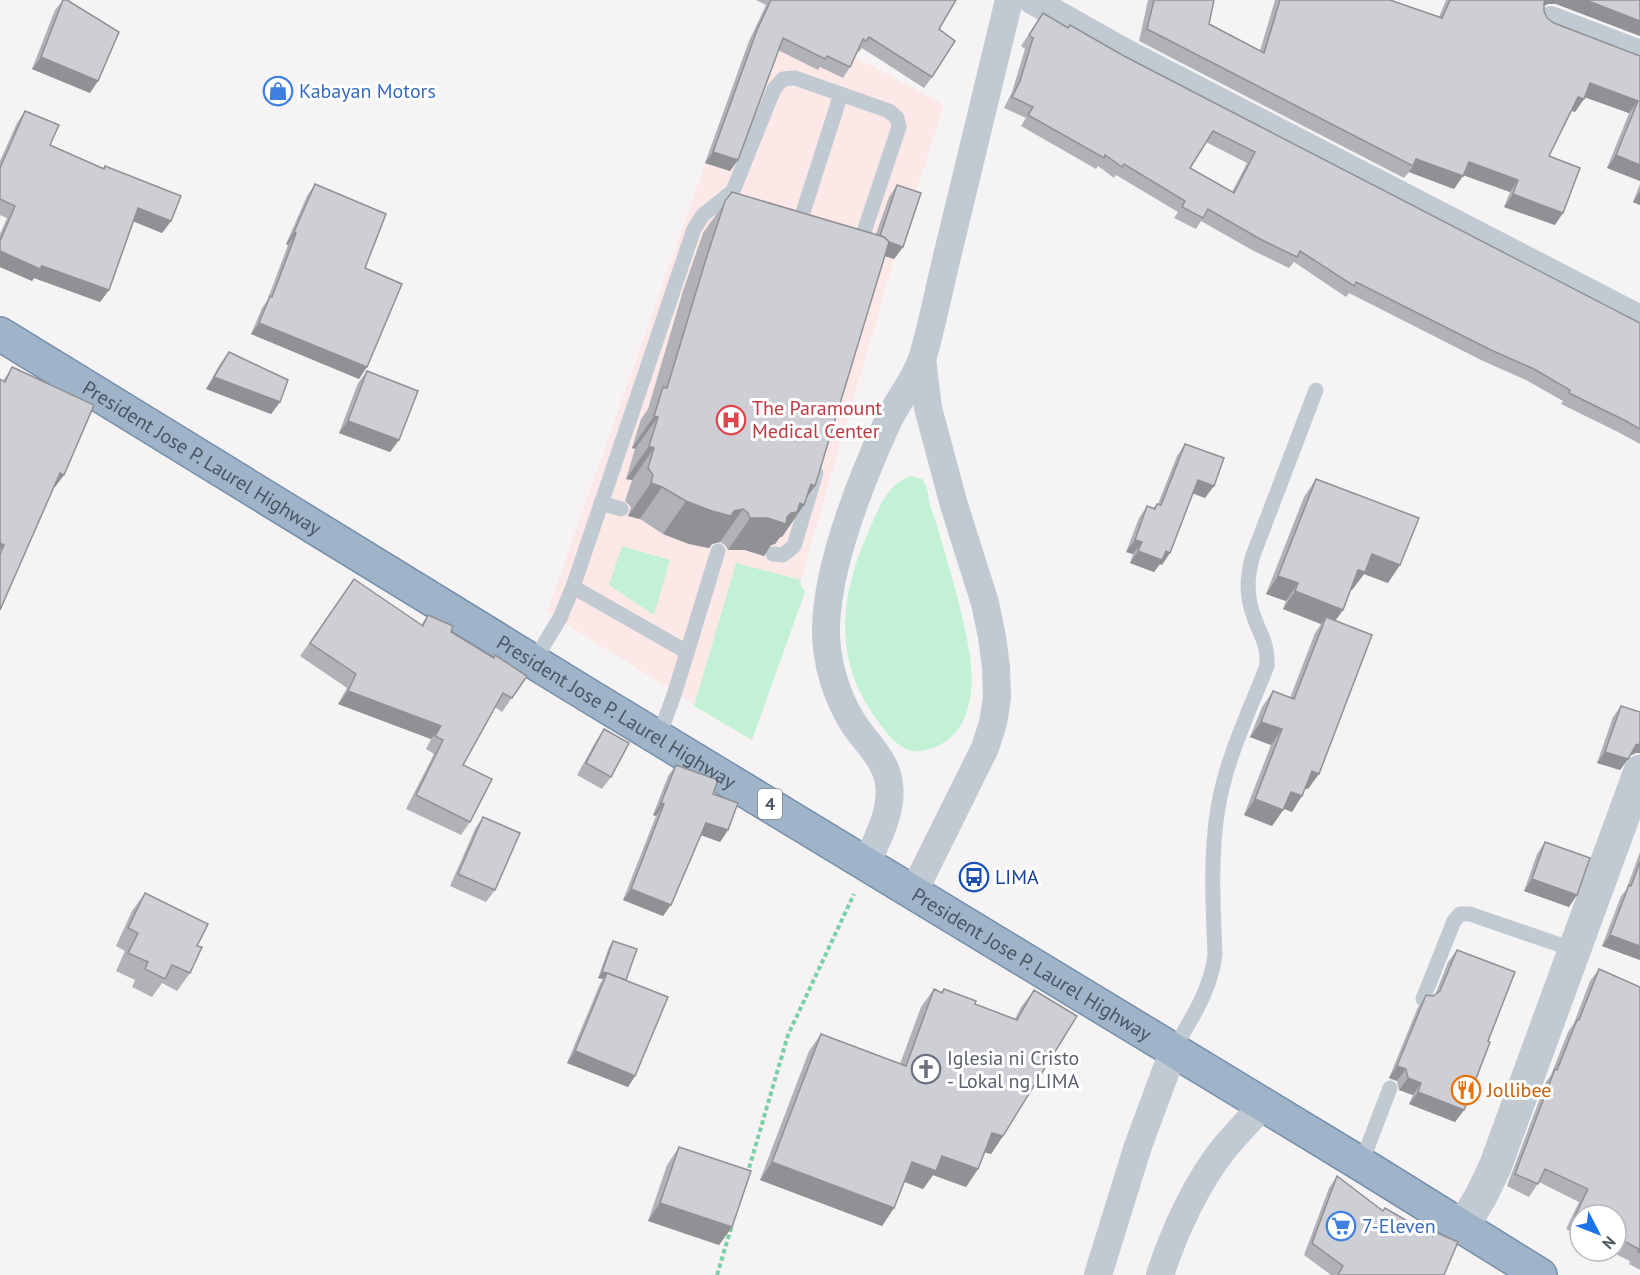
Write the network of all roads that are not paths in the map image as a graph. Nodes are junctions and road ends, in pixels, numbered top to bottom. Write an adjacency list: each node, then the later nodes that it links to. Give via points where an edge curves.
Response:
1 (1009, 0): 12 (street)
2 (1032, 0): 10 (street, via 1124,52)
3 (1551, 20): 4 (street)
4 (1640, 54)
5 (841, 94): 6 (lane, via 795,78 778,83 735,185 726,198); 8 (lane); 9 (lane, via 889,111 899,122 860,244 860,252 868,261)
6 (708, 210): 7 (lane); 15 (lane, via 694,229)
7 (730, 217)
8 (795, 237)
9 (845, 252)
10 (1640, 319)
11 (0, 334): 21 (highway, President Jose P. Laurel Highway / 4)
12 (922, 359): 24 (street, via 868,465 829,598 826,636 836,685 850,717 882,763 889,784 885,817); 25 (street, via 931,419 987,614 997,698 985,748)
13 (1316, 390): 28 (lane, via 1247,578 1248,599 1268,651 1267,666 1230,761 1218,809 1213,972)
14 (821, 457): 18 (lane, via 794,546 783,555)
15 (601, 503): 16 (lane); 19 (lane)
16 (621, 509)
17 (718, 551): 20 (lane)
18 (773, 554)
19 (573, 587): 20 (lane); 21 (lane)
20 (687, 652): 22 (lane)
21 (534, 661): 22 (highway, President Jose P. Laurel Highway / 4)
22 (659, 736): 24 (highway, President Jose P. Laurel Highway / 4)
23 (1640, 771): 26 (street)
24 (867, 863): 25 (highway, President Jose P. Laurel Highway / 4)
25 (914, 891): 28 (highway, President Jose P. Laurel Highway / 4)
26 (1575, 950): 27 (lane, via 1460,914); 32 (street, via 1495,1167)
27 (1423, 999)
28 (1174, 1049): 30 (highway, President Jose P. Laurel Highway / 4); 33 (street, via 1138,1146)
29 (1390, 1088): 31 (lane)
30 (1264, 1104): 31 (highway, President Jose P. Laurel Highway / 4); 34 (street, via 1211,1168 1170,1242)
31 (1361, 1164): 32 (highway, President Jose P. Laurel Highway / 4)
32 (1462, 1228): 35 (highway, President Jose P. Laurel Highway / 4)
33 (1098, 1275)
34 (1160, 1275)
35 (1540, 1275)

